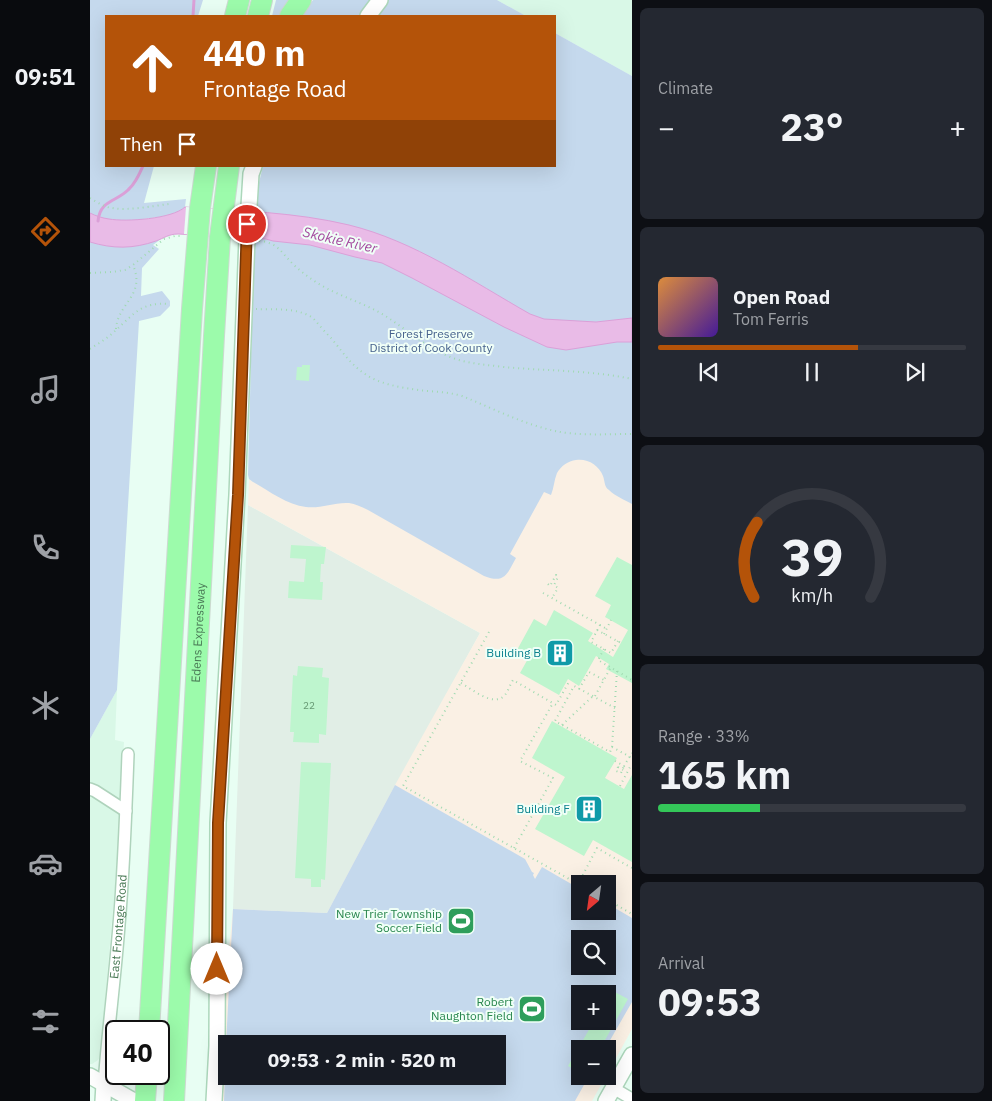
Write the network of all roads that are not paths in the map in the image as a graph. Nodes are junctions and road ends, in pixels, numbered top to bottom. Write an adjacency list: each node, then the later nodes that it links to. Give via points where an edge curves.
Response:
1 (226, 0): 6 (highway)
2 (239, 0): 7 (highway)
3 (262, 0): 8 (highway)
4 (301, 0): 9 (highway)
5 (380, 0): 10 (street)
6 (222, 15)
7 (235, 15)
8 (258, 15)
9 (291, 15)
10 (369, 15)
11 (206, 167): 17 (highway, Edens Expressway, via 200,208 190,236 191,329)
12 (229, 167): 27 (highway, Edens Expressway, via 220,237)
13 (254, 167): 28 (street, via 248,211 251,239 242,343 238,495 218,823)
14 (128, 754): 16 (street, East Frontage Road)
15 (90, 790): 16 (street)
16 (126, 811): 20 (street, East Frontage Road)
17 (150, 1020)
18 (632, 1055): 22 (street)
19 (90, 1076): 20 (street)
20 (104, 1084): 24 (street, East Frontage Road); 25 (street)
21 (146, 1085): 26 (highway)
22 (610, 1094): 23 (street)
23 (632, 1098)
24 (103, 1101)
25 (134, 1101)
26 (145, 1101)
27 (174, 1101)
28 (214, 1101)

